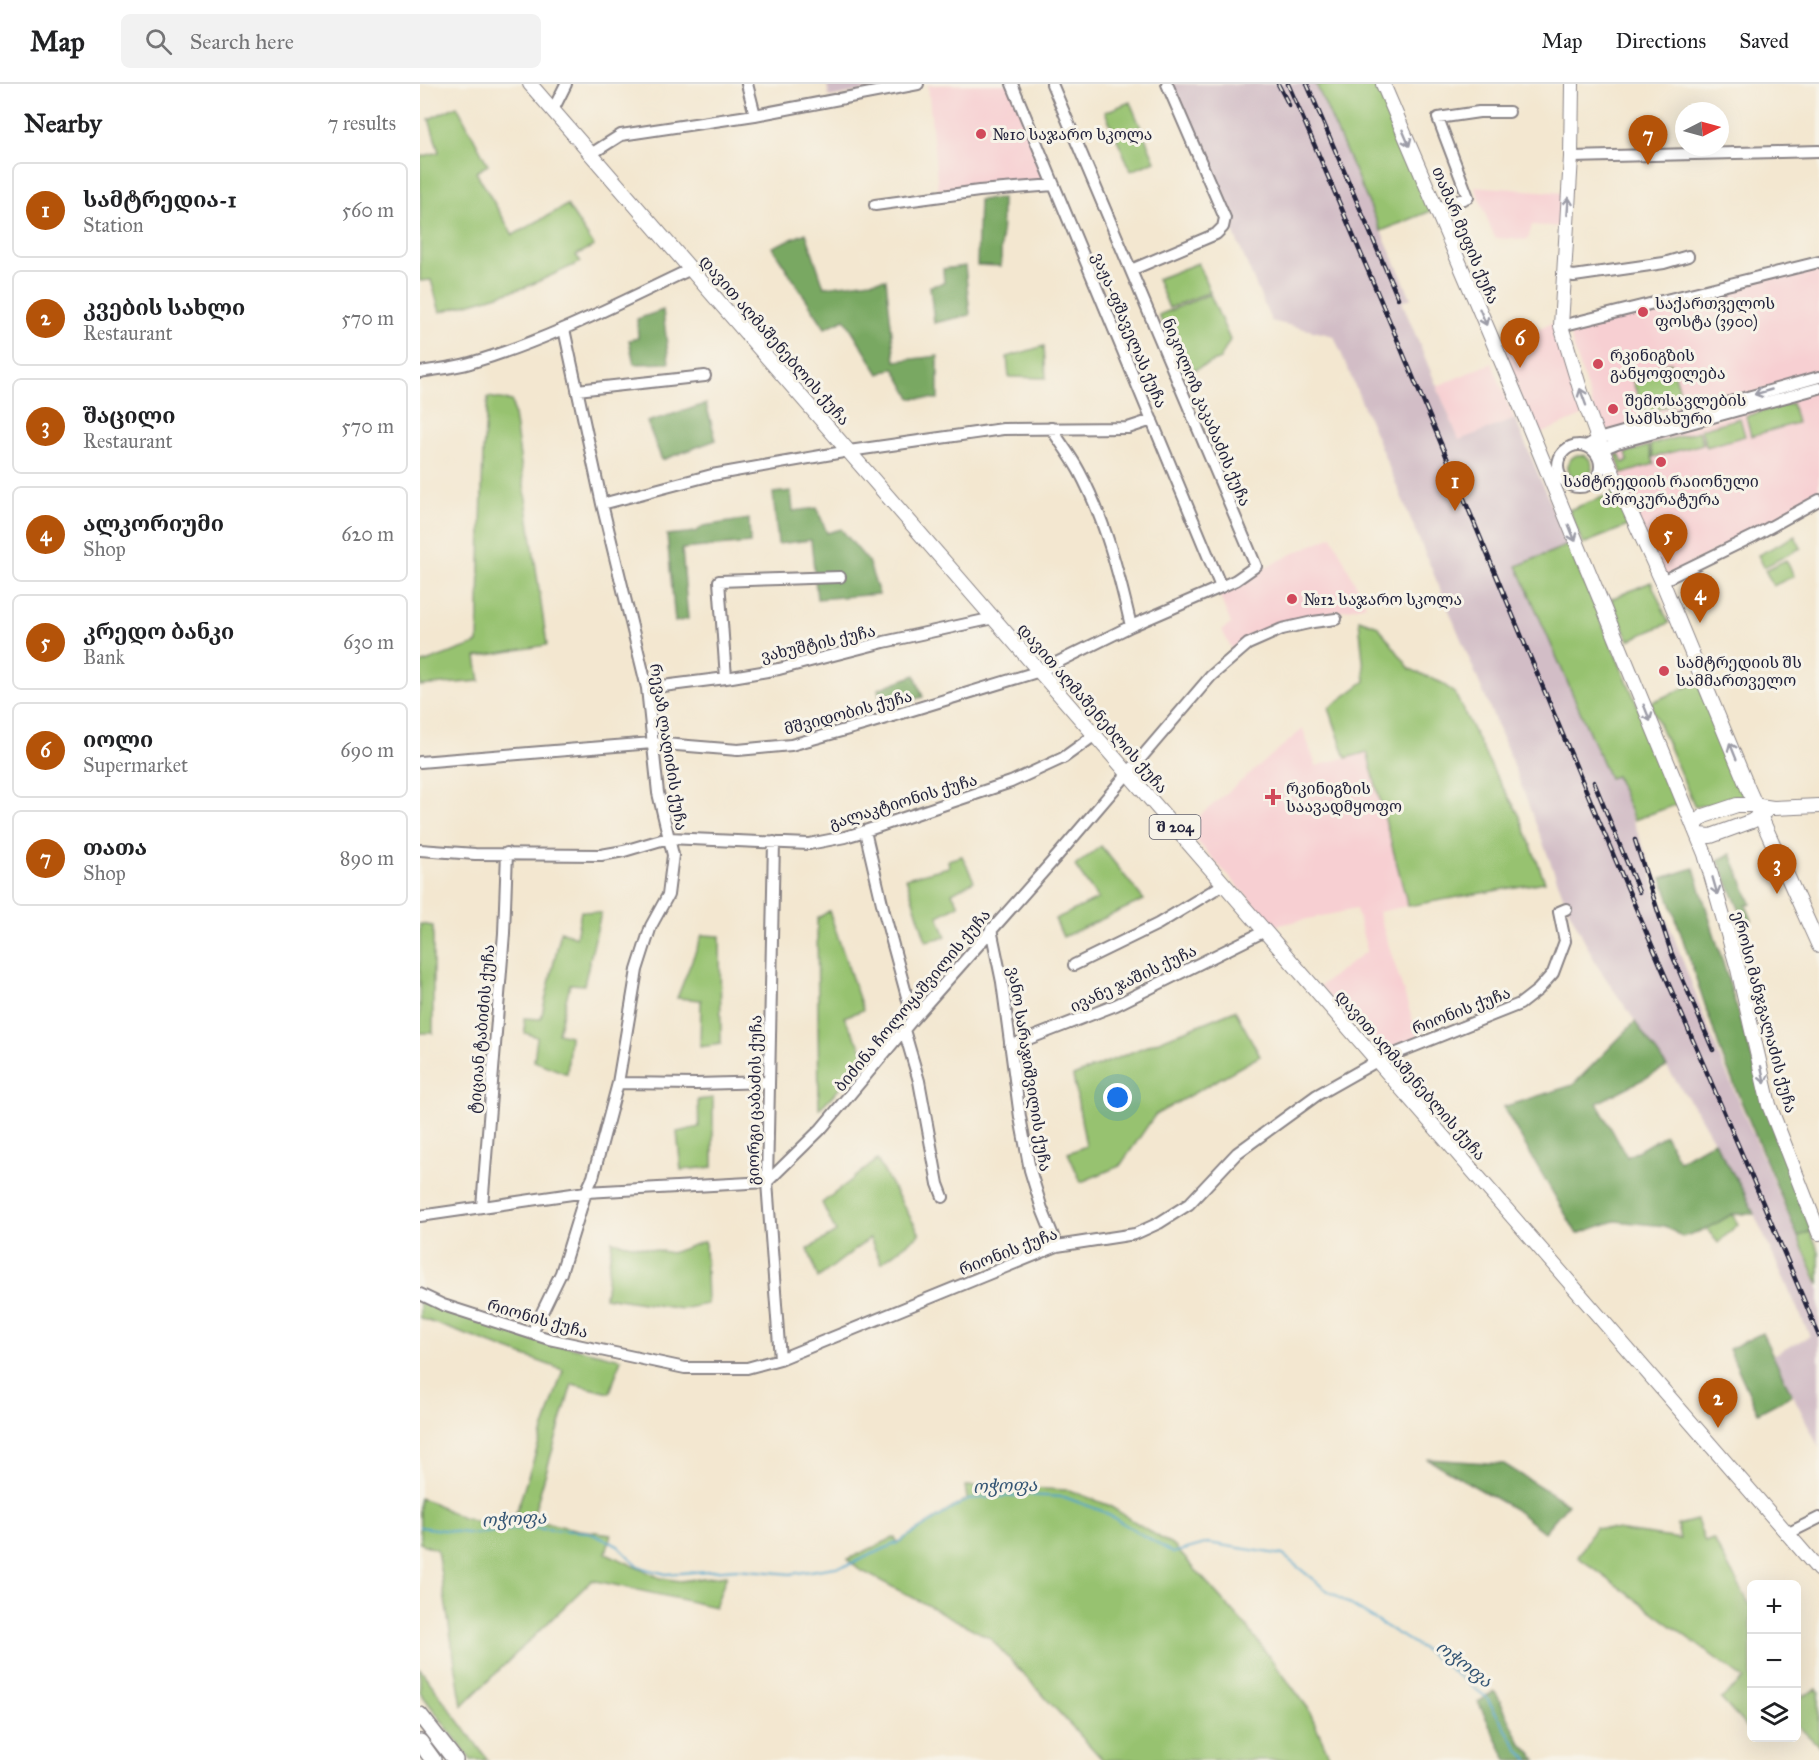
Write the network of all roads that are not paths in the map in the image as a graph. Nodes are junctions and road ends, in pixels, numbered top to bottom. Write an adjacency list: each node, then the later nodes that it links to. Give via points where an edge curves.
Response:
1 (531, 84): 10 (main road, დავით აღმაშენებლის ქუჩა / შ 204)
2 (566, 84): 10 (street)
3 (747, 84): 12 (street)
4 (918, 84): 12 (street)
5 (1012, 84): 16 (street, ვაჟა-ფშაველას ქუჩა)
6 (1052, 84): 22 (street, ნიკოლოზ კაკაბაძის ქუჩა)
7 (1167, 84): 22 (street, via 1224,218 1223,227 1216,234)
8 (1383, 84): 18 (main road, თამარ მეფის ქუჩა, one-way to 18)
9 (1572, 84): 15 (main road)
10 (553, 110): 14 (main road, დავით აღმაშენებლის ქუჩა / შ 204)
11 (1509, 112): 18 (street, via 1438,118 1468,197)
12 (755, 115): 14 (street, via 621,135)
13 (1819, 151): 15 (street)
14 (591, 154): 21 (main road, დავით აღმაშენებლის ქუჩა / შ 204)
15 (1571, 157): 23 (main road, one-way to 15)
16 (1054, 184): 17 (street); 31 (street, ვაჟა-ფშაველას ქუჩა)
17 (874, 205)
18 (1437, 208): 36 (main road, თამარ მეფის ქუჩა, one-way to 36)
19 (1688, 256): 23 (street, via 1574,276)
20 (1819, 261): 24 (street)
21 (691, 269): 25 (street); 33 (main road, დავით აღმაშენებლის ქუჩა / შ 204)
22 (1131, 270): 40 (street, ნიკოლოზ კაკაბაძის ქუჩა)
23 (1563, 274): 24 (main road)
24 (1561, 326): 34 (main road, one-way to 24)
25 (564, 330): 26 (street, via 468,364); 30 (street, რევაზ ლაღიძის ქუჩა)
26 (420, 372)
27 (705, 376): 30 (street)
28 (1819, 377): 34 (street, one-way to 34)
29 (1819, 388): 34 (street)
30 (577, 390): 39 (street, რევაზ ლაღიძის ქუჩა)
31 (1152, 420): 32 (street, via 1128,428); 43 (street, ვაჟა-ფშაველას ქუჩა)
32 (1051, 428): 33 (street, via 1003,429); 46 (street, via 1079,471 1101,521)
33 (849, 451): 39 (street, via 712,474); 44 (main road, დავით აღმაშენებლის ქუჩა / შ 204)
34 (1597, 451): 35 (street, via 1570,447); 37 (street, via 1598,476 1581,488); 42 (main road)
35 (1558, 462): 36 (street); 37 (street, via 1562,479)
36 (1550, 479): 37 (street); 59 (main road, თამარ მეფის ქუჩა, one-way to 59)
37 (1570, 486)
38 (1819, 500): 42 (street)
39 (602, 504): 49 (street, რევაზ ლაღიძის ქუჩა)
40 (1256, 566): 43 (street, მშვიდობის ქუჩა)
41 (840, 577): 48 (street, via 719,580)
42 (1662, 581): 54 (main road, one-way to 42)
43 (1221, 587): 46 (street, მშვიდობის ქუჩა)
44 (994, 618): 47 (main road, დავით აღმაშენებლის ქუჩა / შ 204); 48 (street, ვახუშტის ქუჩა)
45 (1336, 619): 53 (street, ბიძინა ჩოლოყაშვილის ქუჩა, via 1282,629 1248,644 1211,676)
46 (1131, 626): 47 (street, მშვიდობის ქუჩა)
47 (1040, 671): 50 (main road, დავით აღმაშენებლის ქუჩა / შ 204); 51 (street, მშვიდობის ქუჩა, via 791,745 738,750)
48 (726, 678): 49 (street, ვახუშტის ქუჩა)
49 (647, 688): 51 (street, რევაზ ლაღიძის ქუჩა)
50 (1095, 735): 53 (main road, დავით აღმაშენებლის ქუჩა / შ 204); 58 (street, გალაკტიონის ქუჩა, via 1064,758 1011,782)
51 (652, 743): 52 (street, მშვიდობის ქუჩა); 60 (street, რევაზ ლაღიძის ქუჩა)
52 (420, 762)
53 (1127, 773): 64 (main road, დავით აღმაშენებლის ქუჩა / შ 204); 66 (street, ბიძინა ჩოლოყაშვილის ქუჩა)
54 (1749, 792): 56 (main road); 57 (main road)
55 (1819, 806): 56 (main road)
56 (1775, 808): 57 (main road, via 1765,816)
57 (1759, 815): 59 (main road, via 1711,836 1700,836); 59 (main road, via 1737,805 1704,816 1696,824); 68 (main road)
58 (865, 831): 61 (street, გალაკტიონის ქუჩა, via 809,844); 70 (street)
59 (1696, 831): 81 (main road, ეროსი მანჯგალაძის ქუჩა, one-way to 81, via 1738,969 1769,1105)
60 (668, 838): 61 (street, გალაკტიონის ქუჩა); 63 (street, გალაკტიონის ქუჩა, via 601,855); 75 (street, რევაზ ლაღიძის ქუჩა, via 673,855 668,895 651,926 637,970)
61 (774, 842): 74 (street, გიორგი ცაბაძის ქუჩა)
62 (420, 850): 63 (street, გალაკტიონის ქუჩა)
63 (507, 853): 79 (street, ტიციან ტაბიძის ქუჩა)
64 (1224, 885): 67 (main road, დავით აღმაშენებლის ქუჩა / შ 204); 69 (street, via 1158,924)
65 (1566, 909): 73 (street, რიონის ქუჩა, via 1559,912 1565,941 1553,973 1538,990 1520,1004)
66 (991, 929): 70 (street, ბიძინა ჩოლოყაშვილის ქუჩა); 72 (street, ვანო სარაჯიშვილის ქუჩა)
67 (1265, 931): 72 (street, ივანე ჯაშის ქუჩა, via 1116,1005); 73 (main road, დავით აღმაშენებლის ქუჩა / შ 204)
68 (1819, 946)
69 (1074, 965)
70 (913, 1019): 71 (street, ბიძინა ჩოლოყაშვილის ქუჩა)
71 (904, 1030): 76 (street, ბიძინა ჩოლოყაშვილის ქუჩა, via 821,1129); 78 (street, via 919,1081)
72 (1010, 1046): 82 (street, ვანო სარაჯიშვილის ქუჩა, via 1030,1170)
73 (1377, 1061): 82 (street, რიონის ქუჩა, via 1317,1095 1237,1153 1189,1204 1159,1223 1135,1234); 87 (main road, დავით აღმაშენებლის ქუჩა / შ 204)
74 (769, 1082): 75 (street); 76 (street, გიორგი ცაბაძის ქუჩა)
75 (618, 1083): 77 (street, რევაზ ლაღიძის ქუჩა)
76 (767, 1182): 77 (street); 85 (street, გიორგი ცაბაძის ქუჩა)
77 (586, 1192): 79 (street); 84 (street, რევაზ ლაღიძის ქუჩა, via 561,1273)
78 (943, 1197)
79 (482, 1207): 80 (street)
80 (420, 1216)
81 (1819, 1233)
82 (1057, 1246): 85 (street, რიონის ქუჩა)
83 (420, 1294): 84 (street, რიონის ქუჩა, via 453,1309)
84 (532, 1333): 85 (street, რიონის ქუჩა, via 685,1368 747,1368)
85 (780, 1359)
86 (1819, 1518): 87 (street)
87 (1787, 1534): 88 (main road, დავით აღმაშენებლის ქუჩა / შ 204)
88 (1819, 1570)
89 (420, 1715): 92 (highway)
90 (420, 1742): 91 (highway)
91 (433, 1760)
92 (455, 1760)

